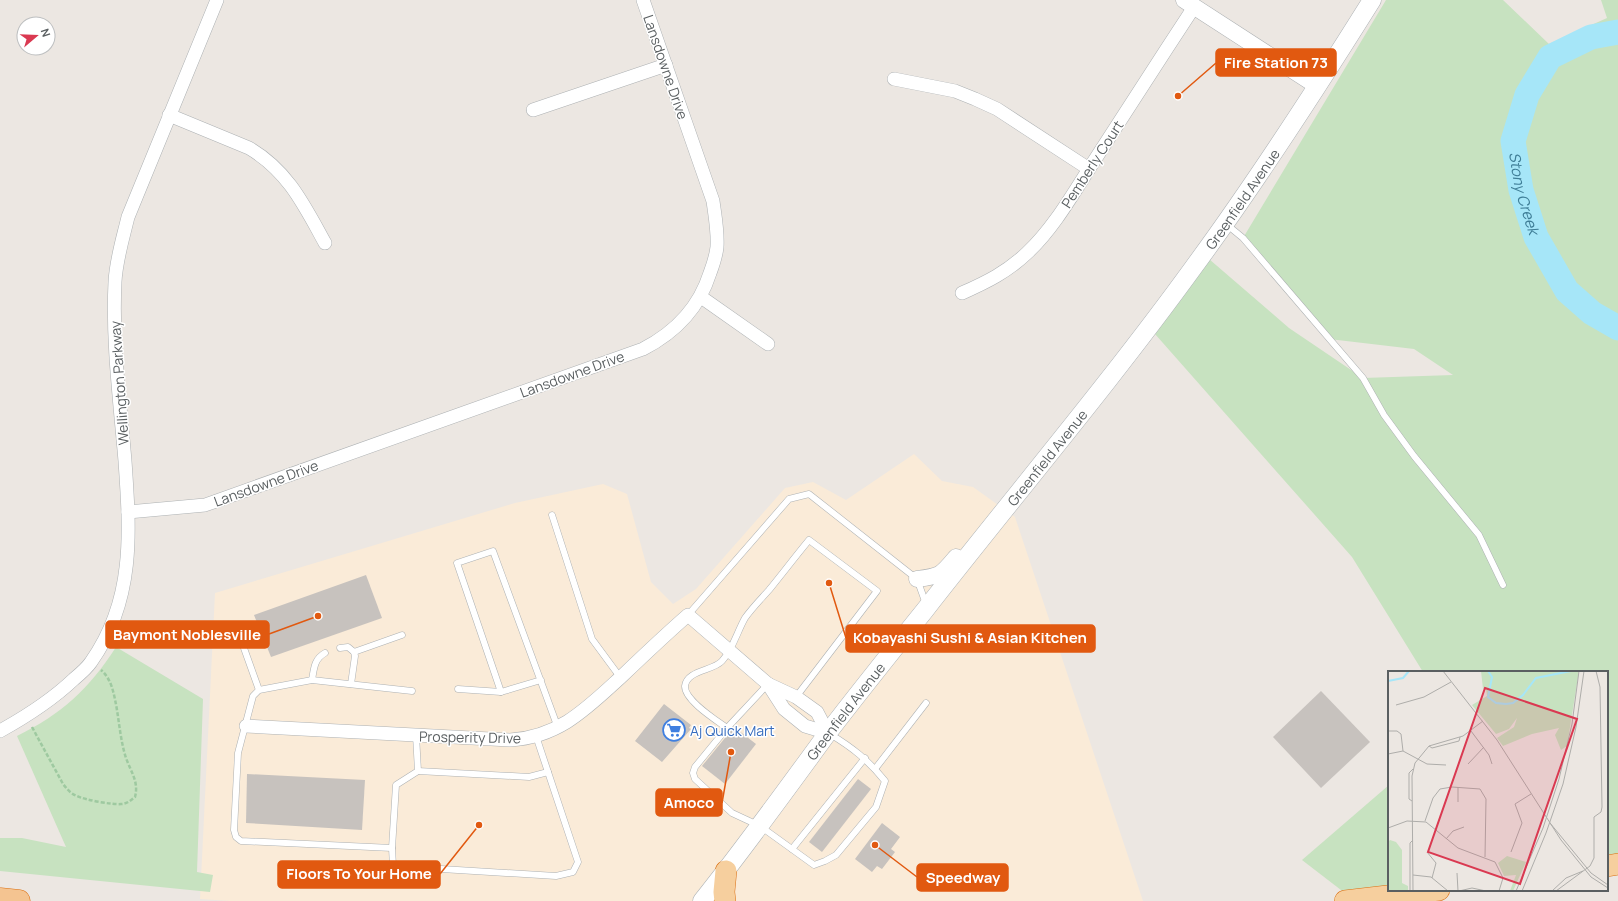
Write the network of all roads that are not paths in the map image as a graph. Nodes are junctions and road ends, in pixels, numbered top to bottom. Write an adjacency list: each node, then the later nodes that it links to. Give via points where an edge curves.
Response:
1 (217, 0): 9 (street, Wellington Parkway)
2 (643, 0): 5 (street, Lansdowne Drive)
3 (1372, 0): 7 (main road, Greenfield Avenue)
4 (1189, 3): 7 (street); 10 (street, Pemberly Court)
5 (666, 65): 8 (street); 14 (street, Lansdowne Drive, via 713,201 716,219 717,248 706,288)
6 (894, 79): 10 (street, via 955,91 997,109)
7 (1317, 86): 11 (main road, Greenfield Avenue)
8 (533, 110)
9 (169, 115): 12 (street, via 261,155 295,190); 17 (street, Wellington Parkway, via 128,217 115,281 115,325)
10 (1089, 169): 13 (street, Pemberly Court, via 1041,239 1026,254 1001,275)
11 (1225, 223): 16 (main road, Greenfield Avenue, via 1121,364); 20 (lane, via 1243,238 1363,378 1384,415 1414,456 1479,535)
12 (325, 242)
13 (962, 293)
14 (700, 297): 15 (street); 17 (street, Lansdowne Drive, via 682,322 643,349 205,505)
15 (768, 344)
16 (1044, 459): 19 (street, via 1004,496 943,573); 21 (main road, Greenfield Avenue)
17 (128, 512): 43 (street, Wellington Parkway, via 129,547 124,585 113,622 91,662 46,702)
18 (552, 515): 29 (lane, via 592,638)
19 (917, 579): 21 (lane); 22 (lane, via 809,494 789,499)
20 (1503, 585)
21 (927, 607): 44 (main road, Greenfield Avenue)
22 (688, 615): 26 (street); 29 (street, Prosperity Drive)
23 (402, 635): 27 (lane)
24 (240, 637): 35 (lane)
25 (340, 648): 27 (lane, via 348,647)
26 (729, 651): 33 (street); 38 (lane, via 746,618 809,540 877,591); 42 (lane, via 716,666 694,675 685,685 686,693 691,700)
27 (354, 652): 32 (lane)
28 (325, 653): 30 (lane, via 315,663)
29 (620, 677): 41 (street, Prosperity Drive, via 580,714)
30 (312, 680): 32 (lane); 35 (lane)
31 (540, 680): 37 (lane); 37 (lane, via 493,551 457,563); 41 (lane)
32 (351, 684): 36 (lane)
33 (768, 684): 38 (street); 42 (lane); 44 (street, via 784,709 805,726)
34 (458, 689): 37 (lane)
35 (259, 690): 40 (lane, via 253,696)
36 (412, 691)
37 (501, 692)
38 (796, 697): 44 (street, via 817,712)
39 (926, 703): 48 (lane)
40 (246, 726): 45 (street, Prosperity Drive); 52 (lane, via 238,753 234,830 236,837 241,841)
41 (558, 728): 46 (street, Prosperity Drive)
42 (727, 728): 51 (lane, via 695,767 695,779 732,813)
43 (0, 731)
44 (828, 733): 47 (lane); 51 (main road, Greenfield Avenue)
45 (416, 736): 46 (street, Prosperity Drive, via 510,740); 49 (lane)
46 (536, 736): 50 (lane)
47 (865, 758): 48 (lane); 53 (lane)
48 (875, 769): 53 (lane, via 885,781 876,807 836,855 814,865)
49 (418, 771): 50 (lane, via 529,777); 52 (lane, via 396,785)
50 (548, 772): 52 (lane, via 578,862 573,872 556,876 393,866)
51 (760, 826): 53 (lane); 56 (main road, Greenfield Avenue)
52 (392, 848)
53 (792, 849)
54 (1618, 864): 55 (highway)
55 (1608, 866)
56 (726, 871): 60 (main road, Greenfield Avenue); 61 (highway)
57 (1430, 891): 62 (highway)
58 (0, 899): 59 (highway)
59 (19, 901)
60 (702, 901)
61 (725, 901)
62 (1345, 901)

